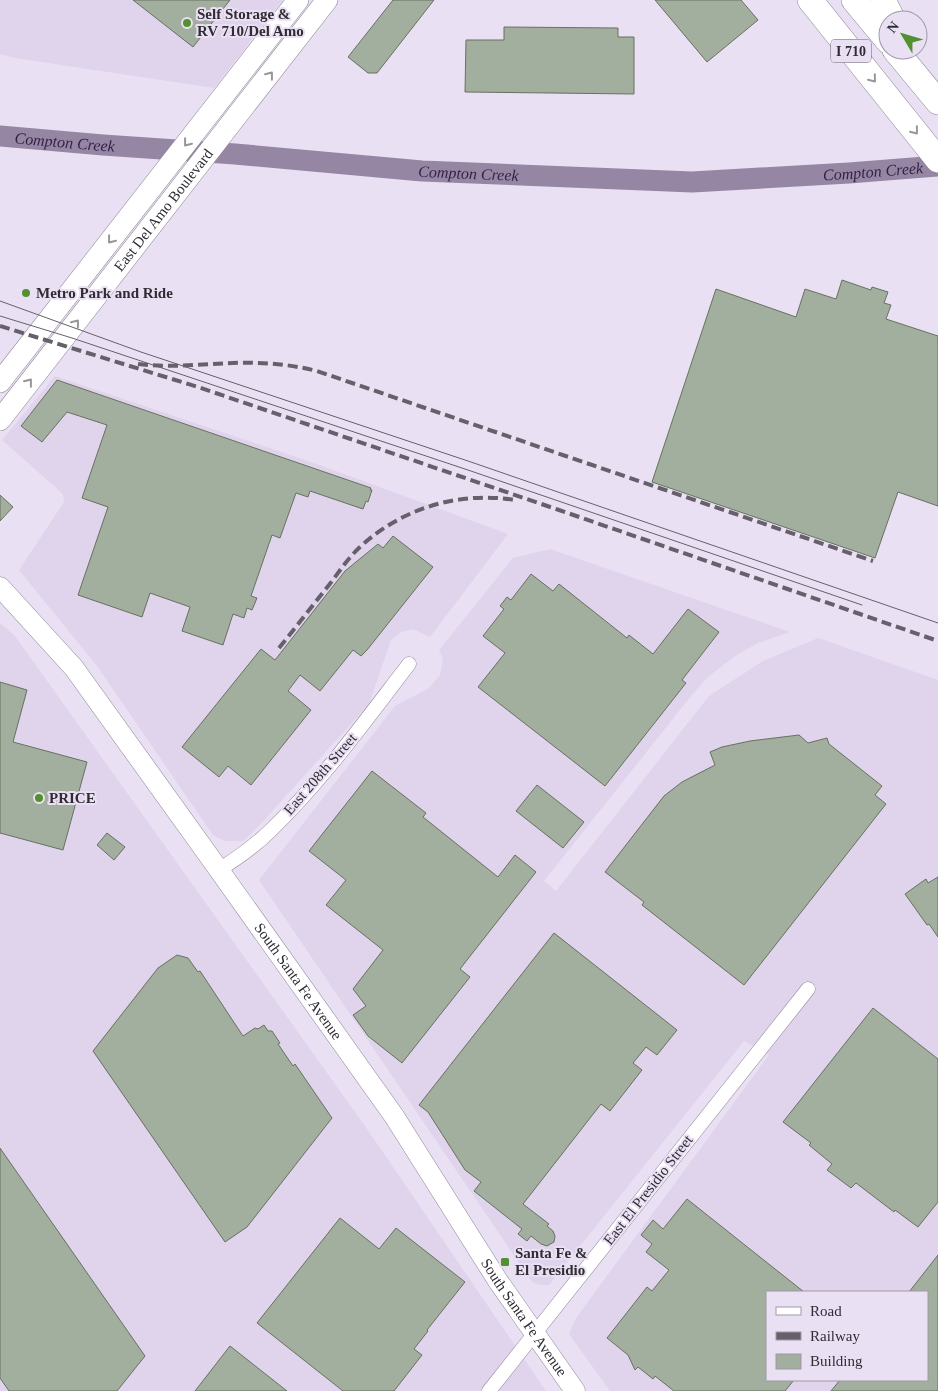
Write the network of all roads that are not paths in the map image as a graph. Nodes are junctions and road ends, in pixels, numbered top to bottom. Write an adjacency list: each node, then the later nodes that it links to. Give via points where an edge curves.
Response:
1 (298, 0): 10 (main road, East Del Amo Boulevard, one-way to 10)
2 (327, 0): 11 (main road, East Del Amo Boulevard, one-way to 2)
3 (810, 0): 9 (highway, I 710, one-way to 9)
4 (854, 0): 5 (highway, I 710)
5 (878, 29)
6 (903, 60): 8 (highway)
7 (913, 60): 8 (highway)
8 (933, 97)
9 (938, 160)
10 (0, 382)
11 (0, 420)
12 (0, 587): 14 (main road, South Santa Fe Avenue, via 74,668)
13 (409, 664): 14 (street, East 208th Street, via 296,804 269,832)
14 (219, 870): 16 (main road, South Santa Fe Avenue, via 394,1116)
15 (808, 989): 16 (street, East El Presidio Street)
16 (534, 1334): 17 (street, East El Presidio Street); 18 (main road, South Santa Fe Avenue)
17 (489, 1391)
18 (575, 1391)

